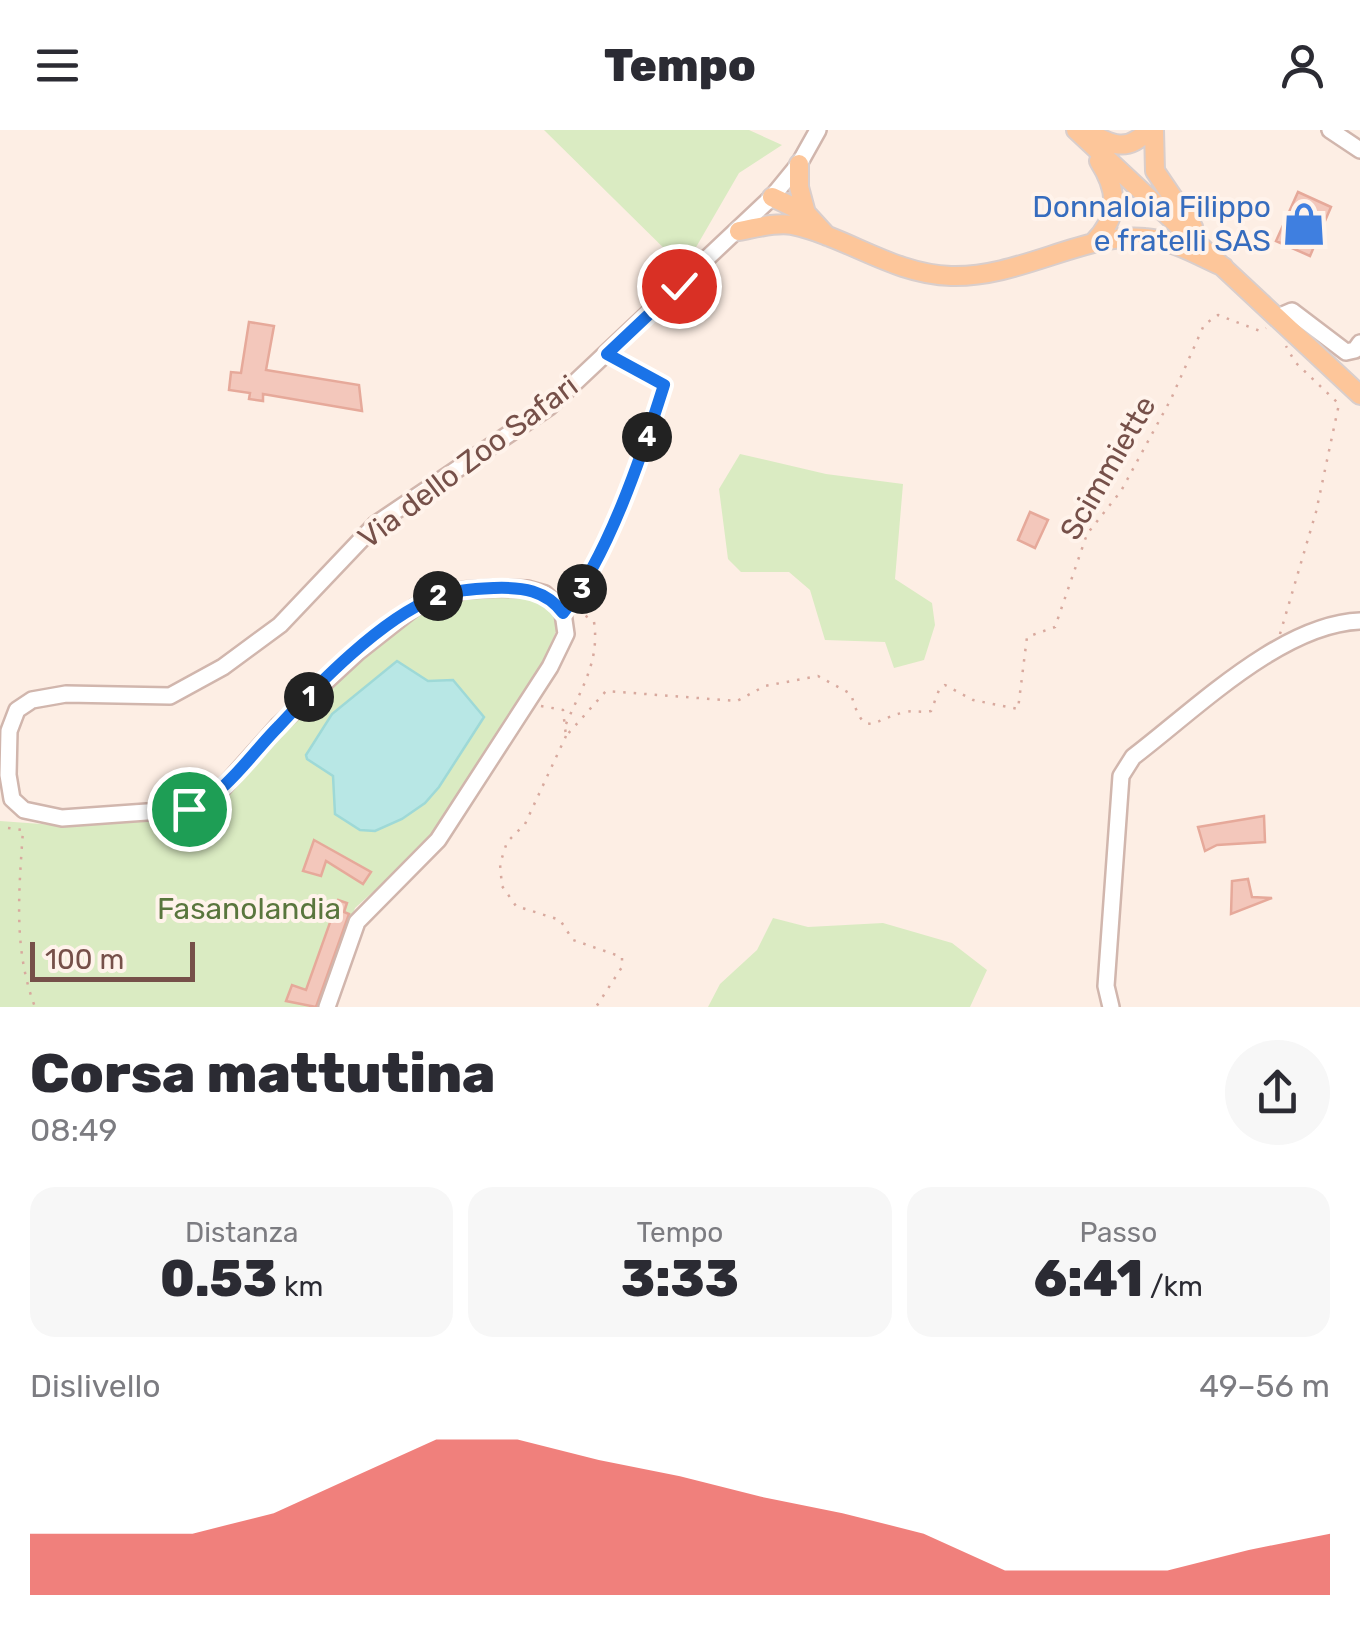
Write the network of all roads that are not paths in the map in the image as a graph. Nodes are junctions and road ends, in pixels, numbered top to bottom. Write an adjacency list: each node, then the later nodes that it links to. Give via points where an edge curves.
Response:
1 (818, 130): 6 (street, Via dello Zoo Safari)
2 (1151, 130): 4 (main road, via 1122,146); 13 (main road, via 1155,171 1166,192)
3 (1330, 130): 5 (street)
4 (1082, 133): 12 (main road, via 1111,180 1116,202 1109,227); 13 (main road)
5 (1360, 150)
6 (799, 164): 7 (street, Via dello Zoo Safari); 8 (main road)
7 (772, 197): 8 (main road); 9 (main road); 10 (street, Via dello Zoo Safari)
8 (806, 213): 11 (main road)
9 (789, 224): 10 (main road); 11 (main road)
10 (739, 231): 18 (street, Via dello Zoo Safari, via 519,430 376,524 280,625 201,680 170,696 66,694 32,700)
11 (828, 238): 12 (main road, via 897,268 952,276 1014,270)
12 (1092, 244): 13 (main road, via 1147,238)
13 (1224, 268): 14 (main road)
14 (1283, 322): 15 (street, via 1292,311 1346,352); 16 (main road)
15 (1360, 343)
16 (1360, 396)
17 (1360, 622): 21 (street, via 1332,622 1282,644 1133,758 1121,776 1106,986)
18 (18, 710): 19 (street, via 2,731); 20 (street, via 9,730 8,775 12,798 24,810 62,818 189,809 220,791 302,703 415,607 464,590 527,589 566,609 562,647 438,840 357,922)
19 (0, 765)
20 (327, 1007)
21 (1111, 1007)

